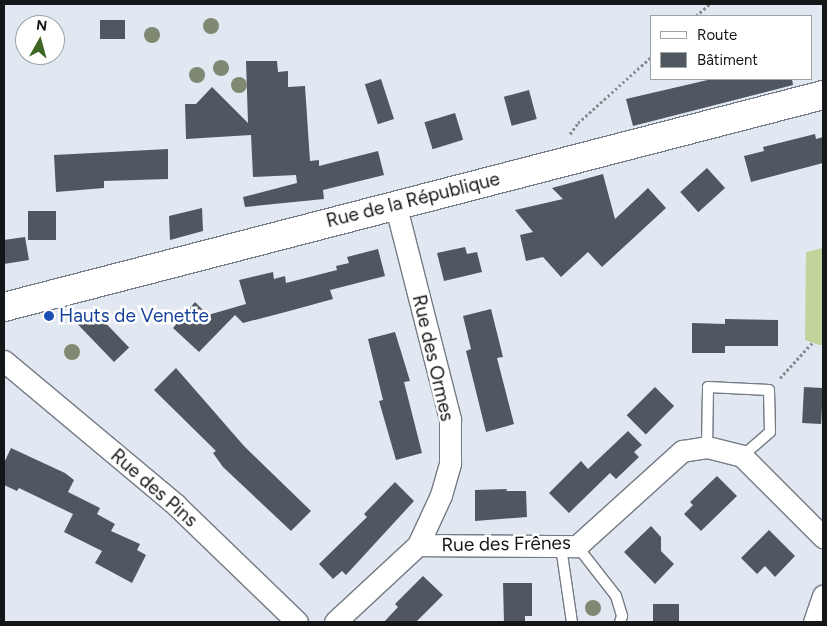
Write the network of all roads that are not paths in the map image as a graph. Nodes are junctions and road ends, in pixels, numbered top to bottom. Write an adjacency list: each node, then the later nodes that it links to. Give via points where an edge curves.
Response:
1 (823, 95): 2 (street, Rue de la République)
2 (395, 204): 3 (street, Rue de la République); 8 (street, Rue des Ormes, via 450,419 450,463 441,495)
3 (4, 307)
4 (4, 361): 11 (street, Rue des Pins, via 176,505)
5 (707, 447): 6 (street, Rue des Frênes); 6 (lane, via 708,387 769,390 770,432); 9 (street, Rue des Frênes, via 682,451)
6 (742, 456): 7 (street)
7 (823, 536)
8 (418, 545): 9 (street, Rue des Frênes); 12 (street, Rue des Ormes)
9 (569, 546): 13 (lane); 14 (lane, via 616,596 622,616)
10 (823, 596): 15 (street)
11 (297, 622)
12 (336, 622)
13 (572, 622)
14 (620, 622)
15 (814, 622)

